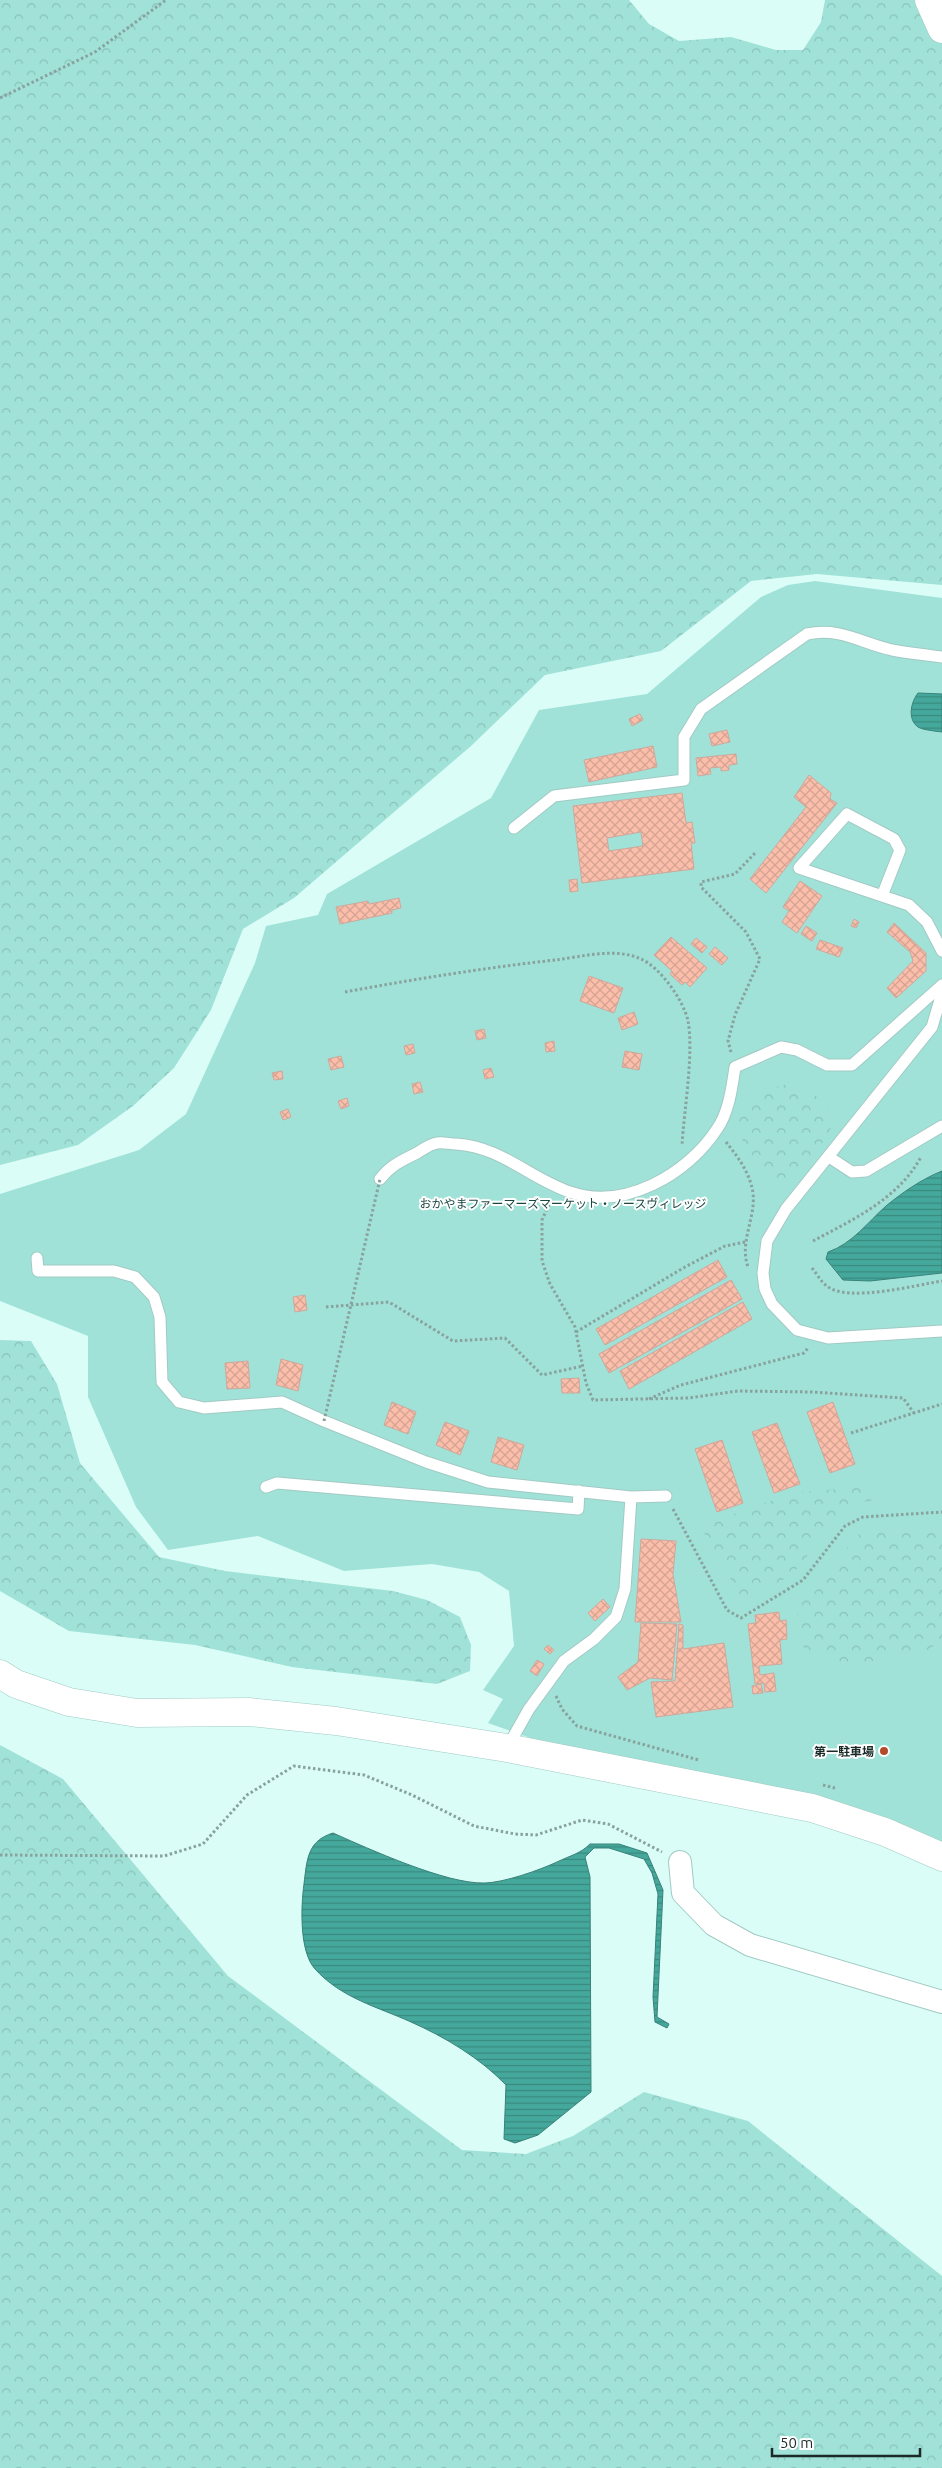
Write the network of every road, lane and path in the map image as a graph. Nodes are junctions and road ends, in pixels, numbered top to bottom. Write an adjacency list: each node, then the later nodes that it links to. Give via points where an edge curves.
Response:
1 (166, 0): 4 (path, via 95,52)
2 (928, 0): 3 (street)
3 (942, 29)
4 (0, 98)
5 (942, 657): 6 (lane, via 891,650 824,630 807,634 701,709 684,737 684,780 554,796)
6 (514, 828)
7 (756, 852): 13 (path, via 735,874 701,882 701,887 746,932 760,959 735,1015 728,1041)
8 (882, 896): 8 (lane, via 799,868 847,814 894,839 900,850); 9 (lane, via 909,904 927,922)
9 (942, 951)
10 (942, 985): 13 (lane, via 852,1065 827,1065 798,1050 781,1048)
11 (345, 992): 18 (path, via 479,968 602,954 641,959 663,975 688,1020)
12 (942, 993): 17 (lane, via 932,1027)
13 (735, 1068): 15 (lane, via 731,1095)
14 (942, 1126): 16 (lane)
15 (715, 1132): 18 (lane, via 703,1149); 22 (path, via 743,1164 750,1180 753,1194)
16 (929, 1133): 17 (lane, via 866,1171 852,1172); 21 (path, via 930,1140 919,1162 886,1198 864,1214)
17 (830, 1157): 26 (lane, via 786,1209 767,1241 763,1273)
18 (680, 1168): 20 (lane, via 638,1191 600,1199)
19 (380, 1179): 20 (lane, via 389,1167 436,1143 469,1145 493,1152); 35 (path, bridge)
20 (556, 1186): 29 (path, via 542,1220 542,1261 550,1284)
21 (813, 1241)
22 (745, 1242): 26 (path, via 747,1265); 29 (path, via 725,1246 685,1267)
23 (37, 1258): 35 (lane, via 38,1271 114,1271 135,1278 154,1297 160,1317 162,1382 179,1402 204,1408 282,1402)
24 (812, 1268): 25 (path, via 827,1287 854,1294)
25 (942, 1281)
26 (765, 1289): 30 (lane, via 772,1304 797,1330)
27 (326, 1306): 31 (path, via 389,1302 453,1341 505,1338 542,1375)
28 (942, 1331): 30 (lane)
29 (576, 1332): 31 (path)
30 (818, 1336): 32 (path, via 804,1353 681,1385)
31 (583, 1366): 32 (path, via 593,1400)
32 (646, 1400): 34 (path, via 738,1391 812,1392 903,1398)
33 (942, 1404): 34 (path)
34 (914, 1413): 36 (path)
35 (324, 1421): 38 (lane, via 426,1462 488,1482)
36 (851, 1433)
37 (266, 1486): 38 (lane, via 277,1483 578,1509)
38 (579, 1491): 39 (lane)
39 (631, 1496): 40 (lane); 43 (lane, via 625,1589 616,1617 594,1639 564,1661)
40 (666, 1496): 41 (path, via 727,1610 741,1618 803,1580 845,1526 864,1518)
41 (942, 1512)
42 (0, 1674): 44 (street, via 16,1684 69,1702 137,1713 248,1712 336,1721)
43 (549, 1683): 44 (lane, via 528,1709); 45 (path, via 562,1709 577,1726)
44 (507, 1748): 49 (street, via 812,1808 885,1832)
45 (701, 1760)
46 (816, 1784): 47 (path)
47 (835, 1788)
48 (0, 1855): 50 (path, via 171,1854 203,1844 247,1795 294,1766 364,1775 474,1826 515,1834 536,1835 582,1820 608,1824)
49 (942, 1858)
50 (680, 1862): 51 (street, via 683,1893 714,1925 750,1945)
51 (942, 2002)

